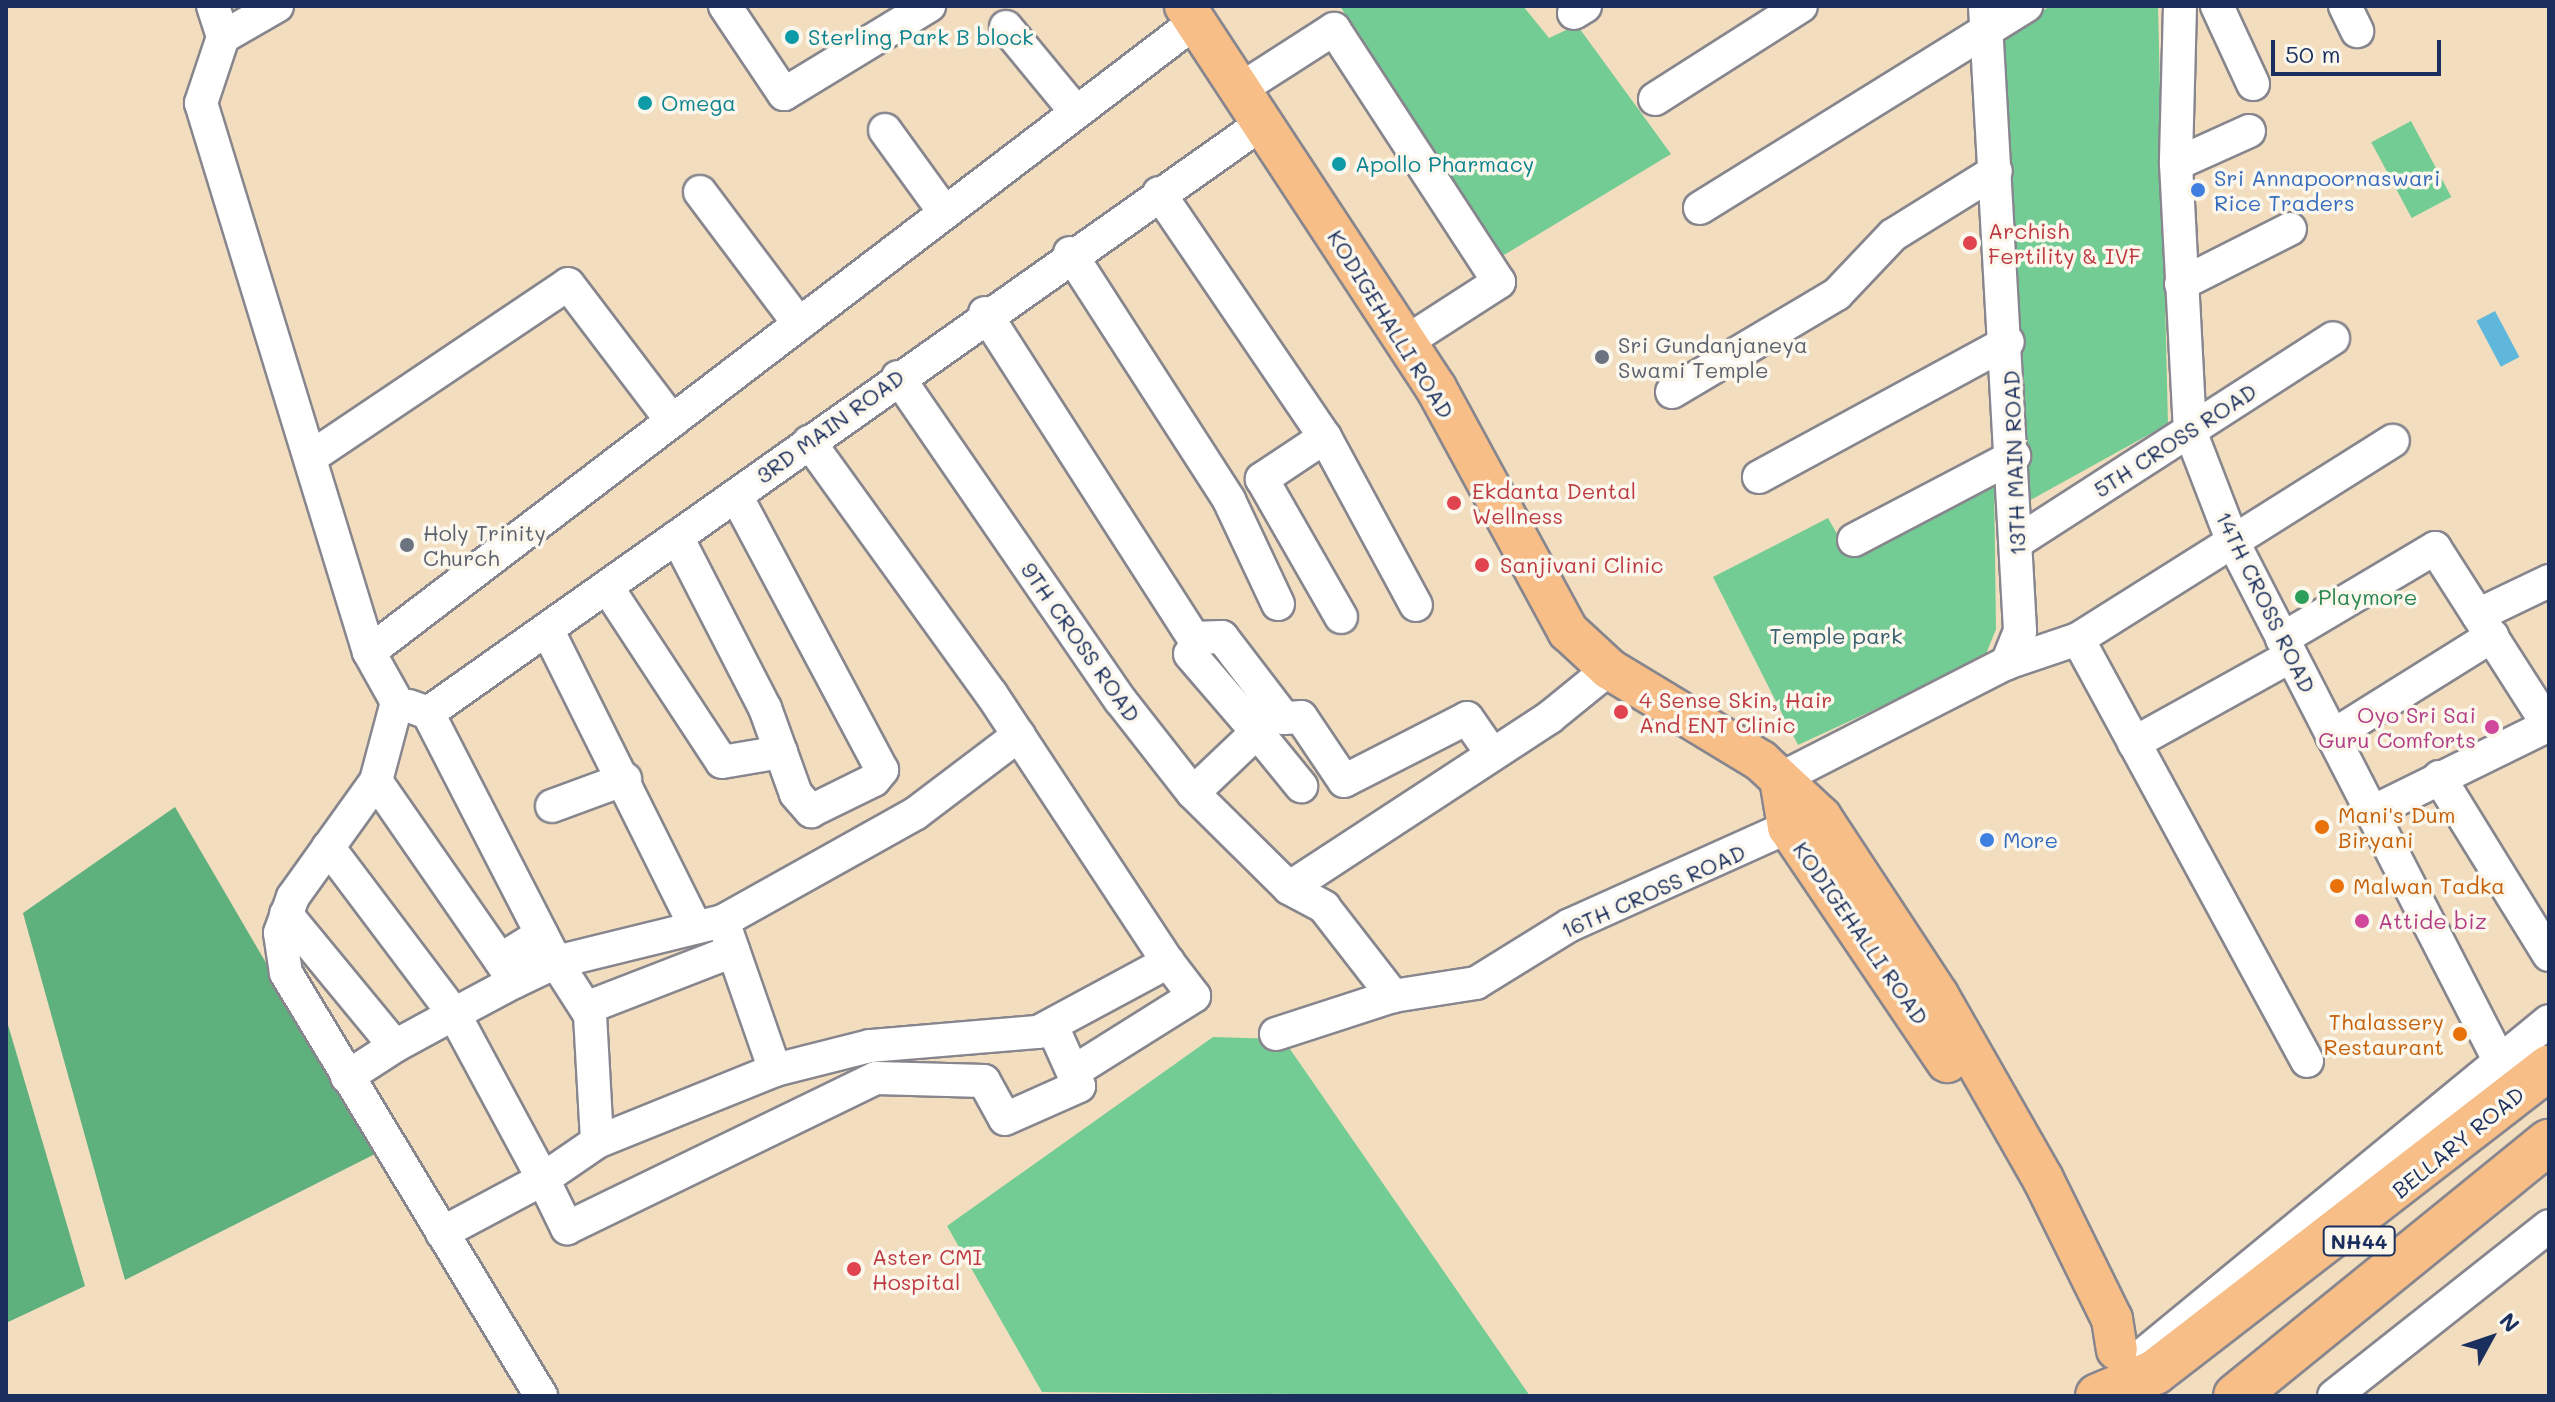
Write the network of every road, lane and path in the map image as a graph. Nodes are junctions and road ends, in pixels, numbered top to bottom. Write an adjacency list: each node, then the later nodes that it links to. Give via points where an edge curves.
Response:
1 (213, 6): 12 (street)
2 (277, 6): 12 (street)
3 (725, 6): 4 (street, via 784,94)
4 (929, 6)
5 (1801, 6): 15 (street)
6 (2026, 6): 10 (street)
7 (2180, 6): 20 (street, 14TH CROSS ROAD)
8 (2217, 6): 13 (street)
9 (1190, 14): 14 (main road, KODIGEHALLI ROAD); 16 (street)
10 (1986, 20): 21 (street, 13TH MAIN ROAD); 24 (street)
11 (1006, 27): 16 (street)
12 (223, 37): 41 (street, via 201,103)
13 (2253, 84)
14 (1239, 90): 17 (main road, KODIGEHALLI ROAD); 32 (street, via 1334,29 1499,282)
15 (1655, 99)
16 (1076, 112): 25 (street)
17 (1261, 124): 23 (street, 3RD MAIN ROAD); 32 (main road, KODIGEHALLI ROAD)
18 (885, 130): 25 (street)
19 (2249, 131): 20 (street)
20 (2176, 164): 28 (street, 14TH CROSS ROAD)
21 (1996, 171): 33 (street, 13TH MAIN ROAD); 35 (street, via 1893,235 1837,294)
22 (700, 192): 30 (street)
23 (1159, 193): 27 (street, 3RD MAIN ROAD); 38 (street)
24 (1700, 208)
25 (945, 213): 30 (street)
26 (2290, 229): 28 (street)
27 (1070, 253): 29 (street, 3RD MAIN ROAD); 46 (street)
28 (2181, 284): 37 (street, 14TH CROSS ROAD)
29 (985, 313): 34 (street, 3RD MAIN ROAD); 72 (street, via 1194,638 1222,637 1284,718 1301,717 1344,781 1467,718)
30 (799, 324): 36 (street)
31 (2333, 338): 37 (street, 5TH CROSS ROAD)
32 (1406, 342): 63 (main road, KODIGEHALLI ROAD, via 1547,601)
33 (2008, 342): 42 (street, 13TH MAIN ROAD); 43 (street)
34 (898, 377): 40 (street, 3RD MAIN ROAD); 78 (street, 9TH CROSS ROAD)
35 (1672, 392)
36 (672, 421): 41 (street, via 568,284); 60 (street)
37 (2190, 431): 49 (street, 14TH CROSS ROAD); 50 (street, 5TH CROSS ROAD)
38 (1325, 437): 44 (street); 54 (street)
39 (2393, 441): 49 (street)
40 (809, 442): 45 (street, 3RD MAIN ROAD); 68 (street)
41 (314, 455): 60 (street)
42 (2014, 456): 48 (street); 50 (street, 13TH MAIN ROAD)
43 (1759, 477)
44 (1262, 479): 46 (street); 55 (street)
45 (736, 495): 47 (street, 3RD MAIN ROAD); 71 (street, via 882,770 811,811 786,775)
46 (1229, 500): 53 (street)
47 (677, 537): 52 (street, 3RD MAIN ROAD); 71 (street)
48 (1854, 540)
49 (2232, 540): 58 (street); 59 (street, 14TH CROSS ROAD)
50 (2017, 542): 62 (street, 13TH MAIN ROAD, via 2020,631)
51 (2549, 581): 56 (street)
52 (607, 587): 57 (street, 3RD MAIN ROAD); 71 (street, via 722,762)
53 (1278, 604)
54 (1416, 605)
55 (1341, 617)
56 (2485, 626): 59 (street, via 2435,548); 66 (street); 69 (street)
57 (547, 629): 65 (street, 3RD MAIN ROAD); 74 (street)
58 (2078, 639): 62 (street); 70 (street)
59 (2287, 647): 69 (street, 14TH CROSS ROAD); 70 (street)
60 (369, 652): 64 (street)
61 (1190, 654): 67 (street)
62 (2007, 663): 75 (street)
63 (1609, 669): 72 (street); 75 (main road, KODIGEHALLI ROAD)
64 (397, 702): 65 (street); 76 (street)
65 (428, 713): 86 (street)
66 (2549, 725): 73 (street)
67 (1257, 732): 77 (street); 78 (street)
68 (1019, 735): 85 (street, via 916,813); 88 (street)
69 (2332, 736): 80 (street, 14TH CROSS ROAD)
70 (2134, 743): 97 (street)
71 (781, 752)
72 (1492, 754): 83 (street)
73 (2439, 777): 80 (street); 87 (street)
74 (625, 779): 79 (street); 85 (street)
75 (1780, 779): 81 (main road, KODIGEHALLI ROAD); 110 (main road, via 1821,817 1938,995 2043,1179 2112,1319)
76 (376, 781): 82 (street); 89 (street)
77 (1301, 786)
78 (1193, 793): 83 (street, 9TH CROSS ROAD)
79 (552, 806)
80 (2372, 812): 98 (street, 14TH CROSS ROAD)
81 (1788, 827): 90 (street, 16TH CROSS ROAD, via 1570,925 1476,983); 110 (main road, KODIGEHALLI ROAD, via 1926,1027 2025,1193 2091,1327)
82 (328, 847): 84 (street); 92 (street)
83 (1289, 888): 90 (street, via 1324,907)
84 (286, 914): 96 (street); 102 (street, via 280,933 286,973)
85 (716, 932): 86 (street); 91 (street); 100 (street)
86 (549, 948): 89 (street); 91 (street)
87 (2549, 955)
88 (1168, 962): 94 (street); 101 (street, via 1194,996)
89 (507, 971): 92 (street)
90 (1393, 996): 95 (street, 16TH CROSS ROAD)
91 (586, 1008): 104 (street)
92 (454, 1014): 96 (street); 107 (street)
93 (2549, 1021): 98 (street)
94 (1052, 1026): 100 (street, via 870,1046); 101 (street)
95 (1276, 1034)
96 (395, 1046): 102 (street)
97 (2307, 1061)
98 (2500, 1062): 110 (street, via 2140,1357)
99 (2549, 1068): 110 (highway, BELLARY ROAD, via 2155,1372)
100 (775, 1070): 104 (street)
101 (1073, 1072): 107 (street, via 1079,1086 1005,1119 984,1081 876,1078 567,1228)
102 (347, 1077): 109 (street)
103 (2549, 1085): 110 (highway, BELLARY ROAD / NH44)
104 (597, 1142): 107 (street)
105 (2549, 1142): 112 (highway, NH44)
106 (2549, 1169): 113 (highway)
107 (543, 1179): 109 (street)
108 (2548, 1229): 114 (street)
109 (442, 1233): 111 (street)
110 (2132, 1383)
111 (541, 1396)
112 (2236, 1396)
113 (2266, 1396)
114 (2334, 1396)

